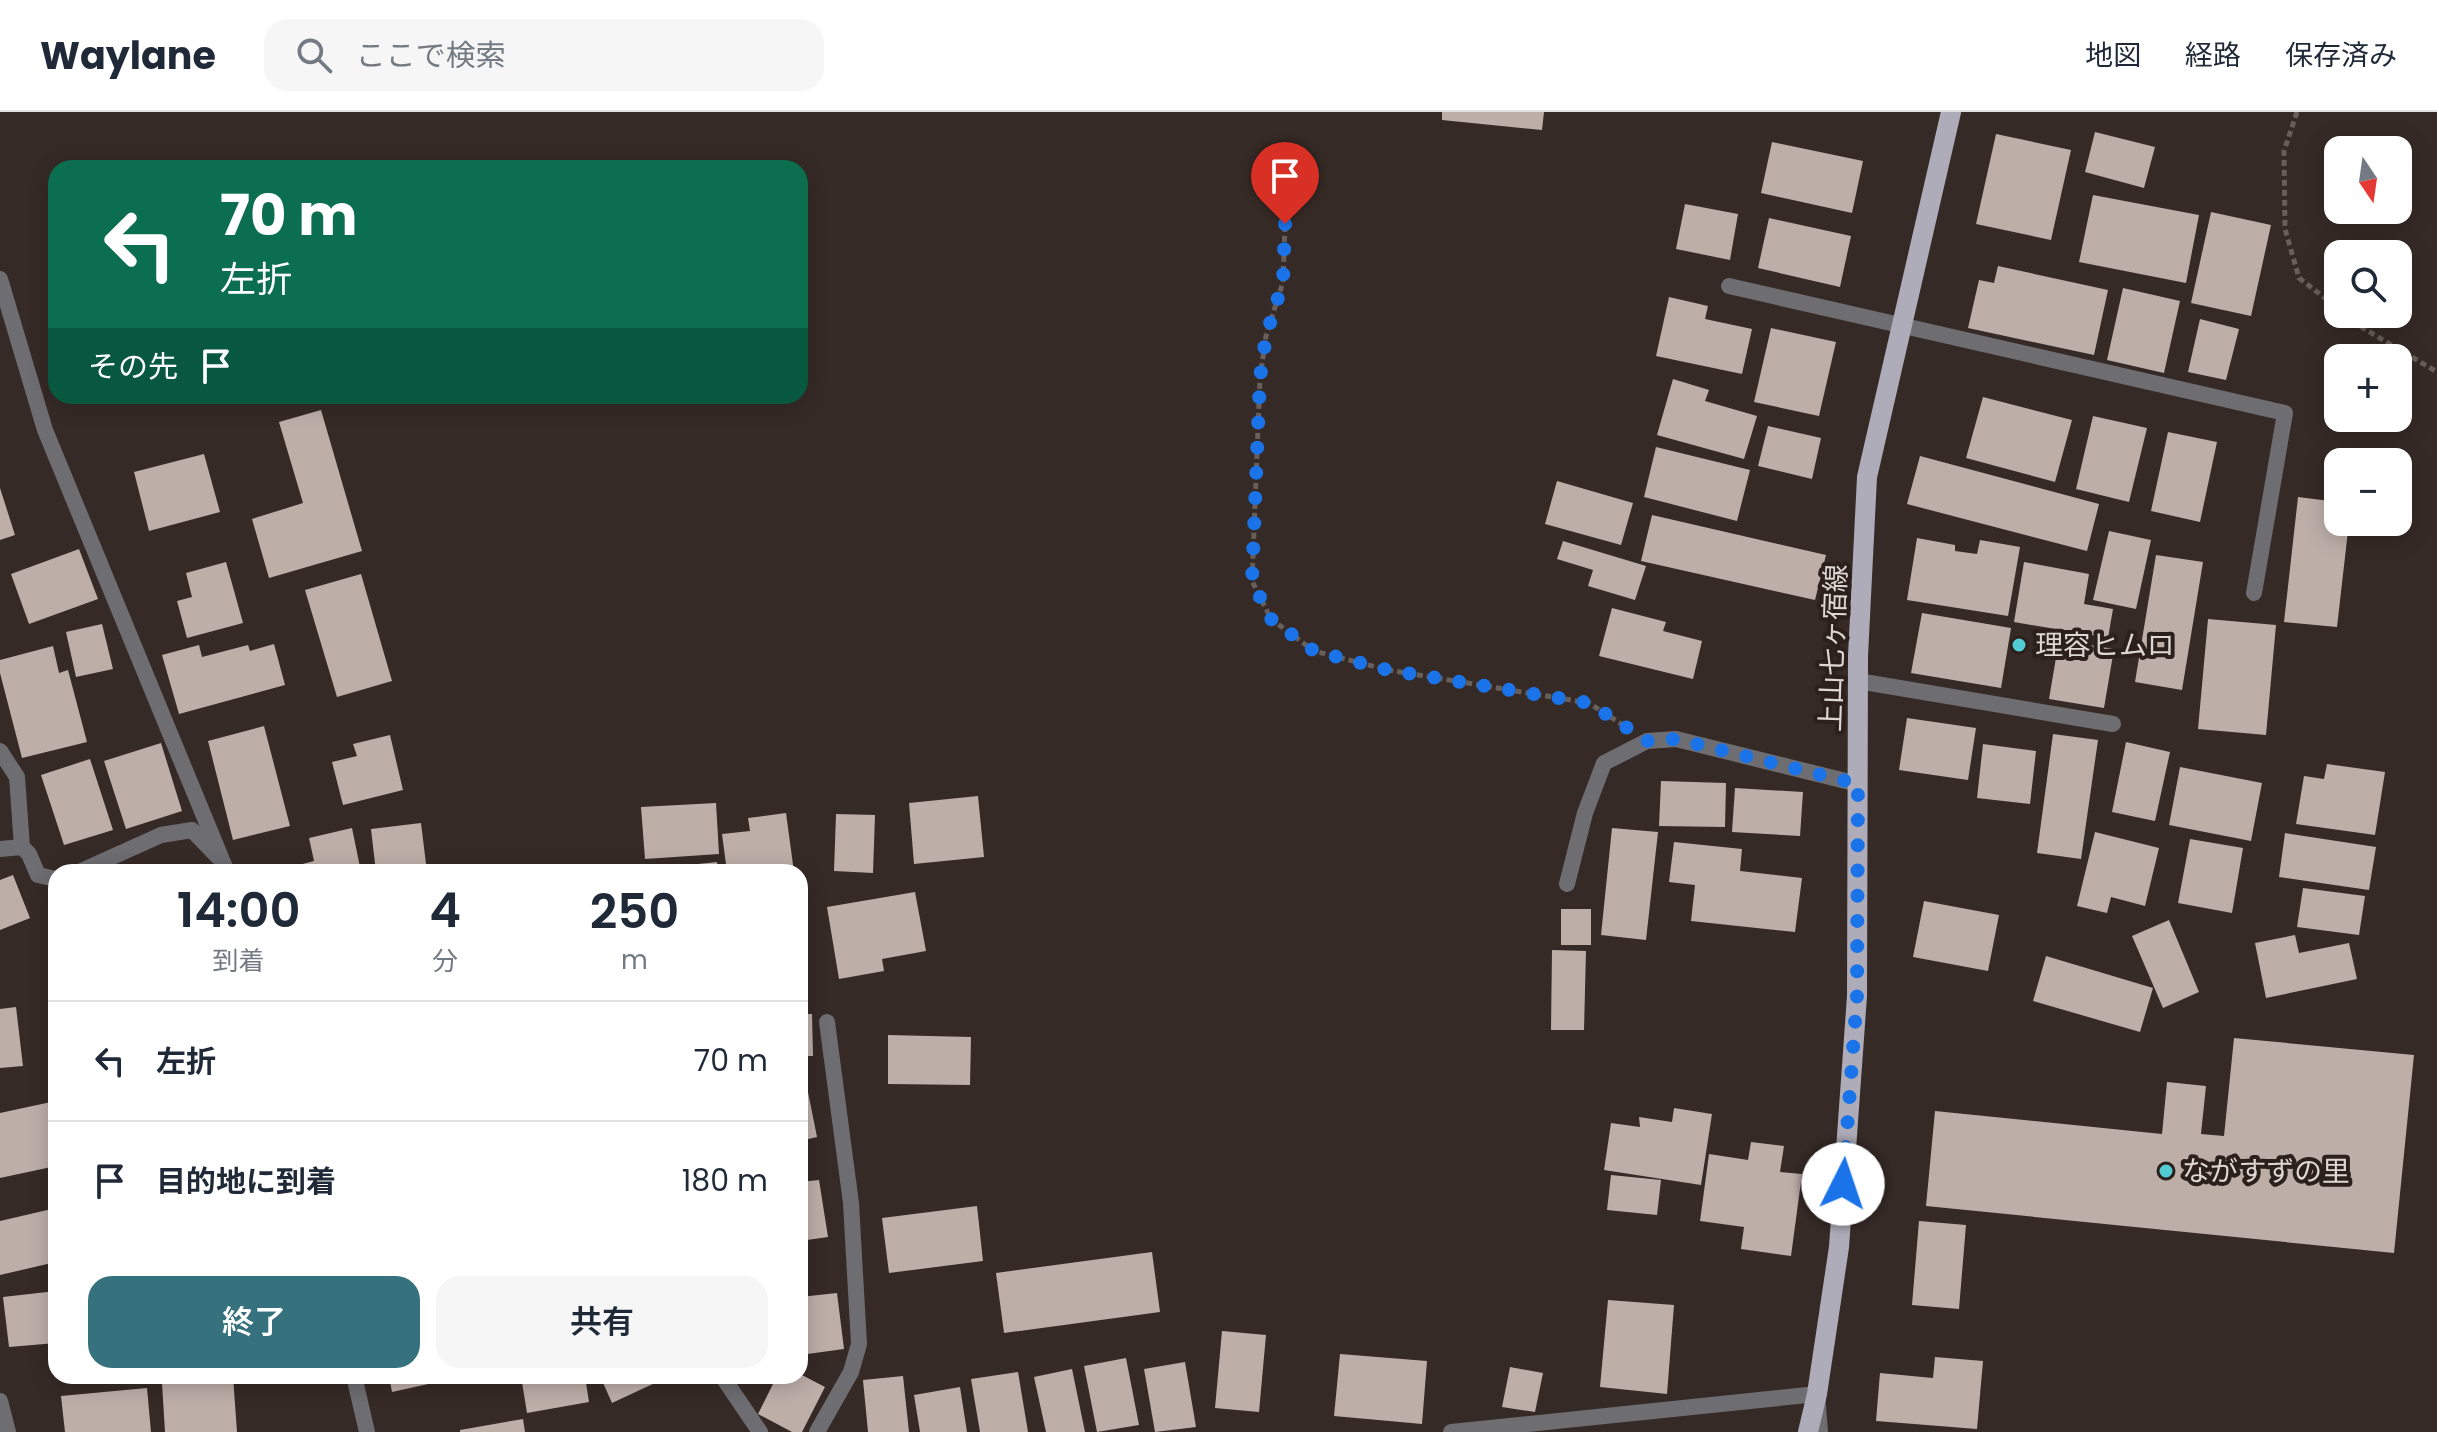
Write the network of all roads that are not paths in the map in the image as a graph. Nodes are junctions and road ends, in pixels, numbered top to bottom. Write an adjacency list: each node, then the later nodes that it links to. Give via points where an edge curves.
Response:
1 (1951, 112): 4 (main road, 上山七ヶ宿線)
2 (0, 279): 14 (street, via 45,430)
3 (1729, 286): 4 (street)
4 (1902, 324): 5 (street, via 2285,413); 6 (main road, 上山七ヶ宿線, via 1867,477)
5 (2254, 593)
6 (1858, 681): 7 (street); 9 (main road, 上山七ヶ宿線)
7 (2113, 724)
8 (0, 751): 10 (street, via 17,777)
9 (1858, 784): 16 (street, via 1676,739 1647,741 1604,763); 20 (main road, 上山七ヶ宿線, via 1857,996 1839,1247)
10 (22, 847): 11 (street); 15 (street, via 38,875)
11 (0, 849)
12 (97, 864): 13 (street, via 161,835 192,830)
13 (223, 864)
14 (224, 864)
15 (48, 877)
16 (1567, 884)
17 (827, 1022): 26 (street, via 851,1203 859,1344 851,1372)
18 (356, 1384): 24 (street)
19 (727, 1384): 25 (street)
20 (1817, 1394): 22 (street); 28 (main road, 上山七ヶ宿線); 29 (street)
21 (0, 1401): 23 (street)
22 (1509, 1429): 27 (street)
23 (8, 1432)
24 (367, 1432)
25 (760, 1432)
26 (817, 1432)
27 (1451, 1432)
28 (1808, 1432)
29 (1820, 1432)

